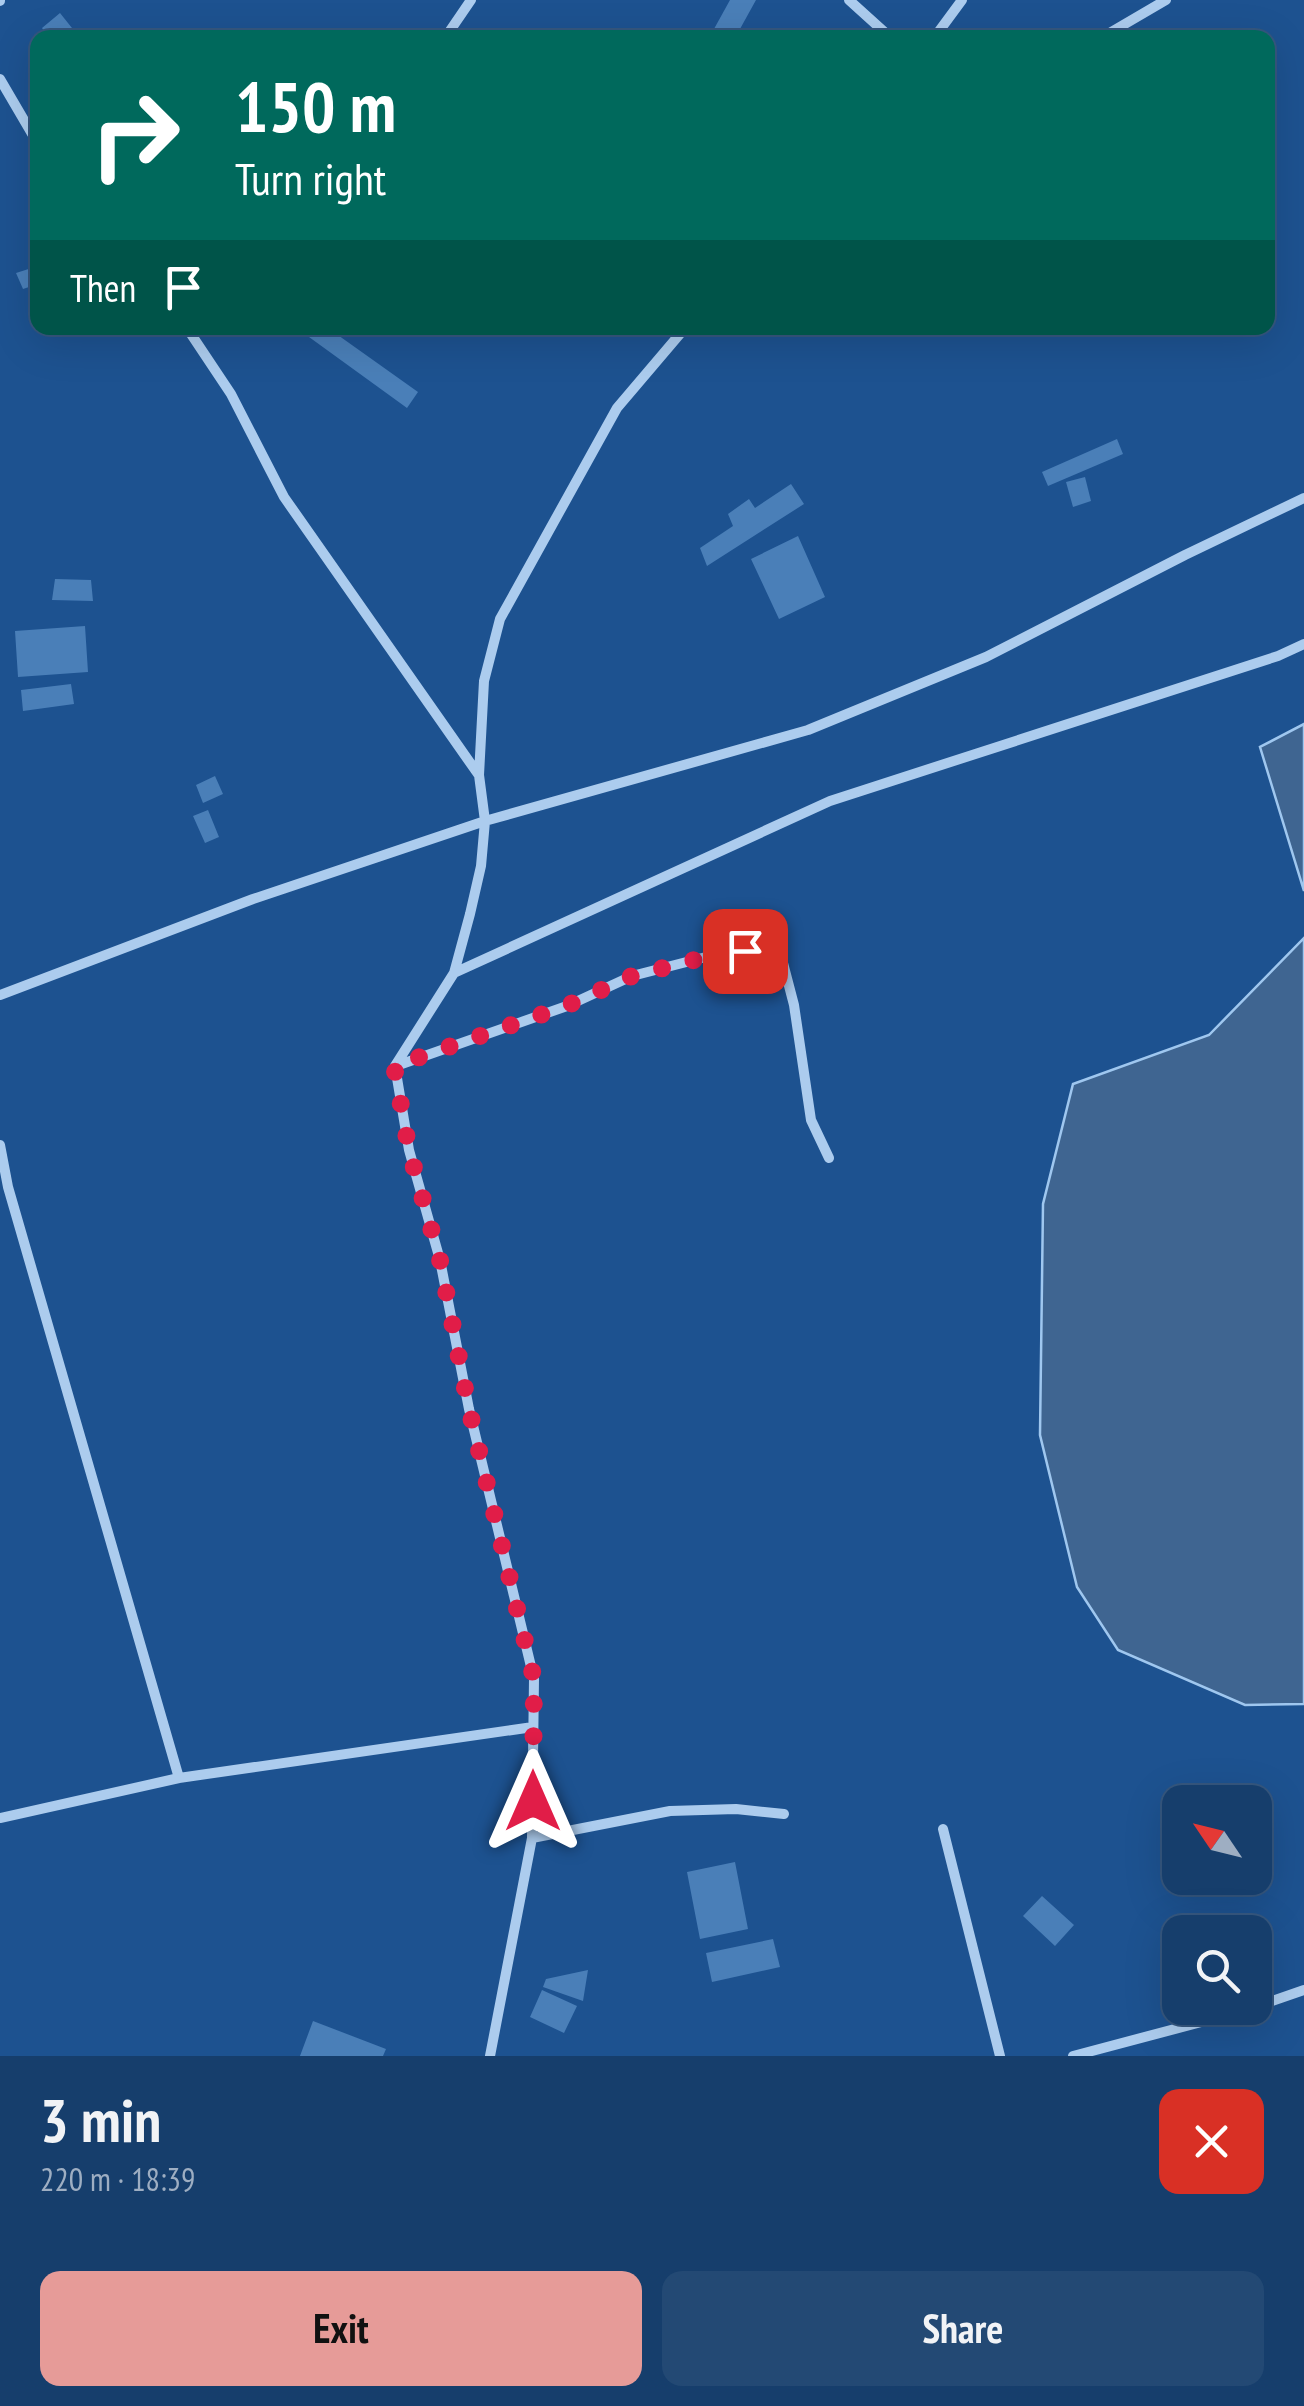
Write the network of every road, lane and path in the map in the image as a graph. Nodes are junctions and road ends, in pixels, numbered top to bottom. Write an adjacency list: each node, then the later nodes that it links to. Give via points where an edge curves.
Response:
1 (471, 0): 5 (street)
2 (849, 0): 6 (street)
3 (962, 0): 7 (street)
4 (1166, 0): 8 (street)
5 (450, 30)
6 (882, 30)
7 (940, 30)
8 (1115, 30)
9 (0, 79): 10 (street)
10 (30, 130)
11 (679, 335): 15 (street, via 618,408 500,619 484,681)
12 (196, 337): 15 (street, via 284,497)
13 (1304, 498): 16 (street, via 986,657 825,723)
14 (1304, 644): 17 (street, via 830,801)
15 (479, 775): 16 (street)
16 (485, 821): 17 (street, via 481,866); 18 (street)
17 (454, 973): 19 (street)
18 (0, 994)
19 (394, 1066): 21 (street, via 632,976 745,951 783,963 812,1120); 23 (street, via 534,1679)
20 (0, 1145): 22 (street)
21 (829, 1158)
22 (4, 1188): 24 (street)
23 (533, 1727): 24 (street); 28 (street)
24 (179, 1778): 26 (street)
25 (784, 1814): 28 (street, via 670,1811)
26 (0, 1818)
27 (943, 1829): 33 (street)
28 (532, 1838): 32 (street)
29 (1304, 1990): 30 (street)
30 (1272, 2001)
31 (1188, 2025): 34 (street)
32 (490, 2056)
33 (1000, 2056)
34 (1073, 2056)

